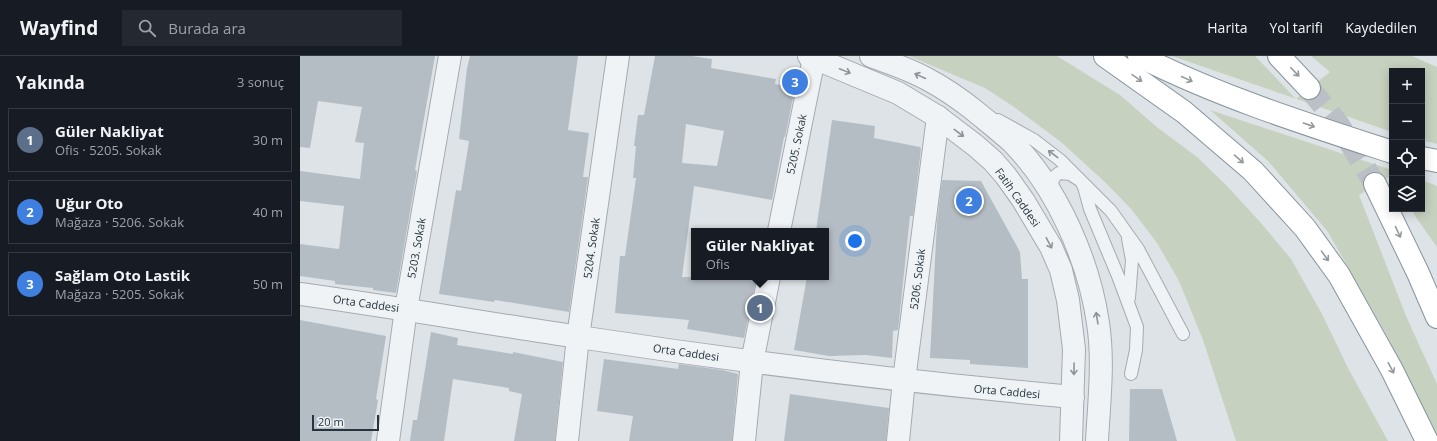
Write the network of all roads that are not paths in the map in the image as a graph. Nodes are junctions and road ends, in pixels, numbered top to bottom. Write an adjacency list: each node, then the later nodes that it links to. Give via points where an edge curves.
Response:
1 (450, 56): 25 (street, 5203. Sokak)
2 (618, 56): 29 (street, 5204. Sokak)
3 (871, 56): 9 (street, one-way to 3, via 913,72)
4 (1105, 56): 40 (highway, one-way to 40, via 1184,112 1253,171 1305,228 1339,275 1392,370)
5 (1139, 56): 13 (highway, one-way to 13, via 1190,81 1247,104)
6 (1280, 56): 8 (highway, one-way to 8)
7 (812, 57): 10 (street, Fatih Caddesi, one-way to 10, via 898,93); 21 (street, 5205. Sokak)
8 (1309, 88)
9 (944, 89): 11 (street); 17 (lane, one-way to 9, via 1060,160 1034,140)
10 (938, 117): 12 (street, Fatih Caddesi, one-way to 12); 32 (street, 5206. Sokak)
11 (994, 126): 12 (street, via 1004,144 1004,154 994,156); 16 (street)
12 (976, 146): 19 (street, Fatih Caddesi, via 993,161)
13 (1389, 151)
14 (1425, 159): 15 (highway)
15 (1437, 162)
16 (1035, 171): 19 (street, via 1023,163 1014,164 1010,171); 20 (street)
17 (1081, 181): 20 (lane, via 1070,174 1059,173 1052,183); 22 (lane); 26 (lane)
18 (1375, 184): 27 (highway, one-way to 27)
19 (1013, 186): 33 (street, Fatih Caddesi, one-way to 33, via 1051,246 1061,270 1073,334)
20 (1053, 197): 39 (street, one-way to 20, via 1101,350 1094,301 1076,242)
21 (779, 228)
22 (1125, 230): 26 (lane, via 1132,260 1129,294); 28 (lane)
23 (768, 280): 30 (street)
24 (300, 294): 25 (street, Orta Caddesi)
25 (406, 309): 29 (street, Orta Caddesi); 34 (street, 5203. Sokak)
26 (1132, 314): 31 (lane, via 1137,327 1137,338)
27 (1437, 317)
28 (1183, 334)
29 (578, 337): 30 (street, Orta Caddesi); 35 (street, 5204. Sokak)
30 (752, 362): 32 (street, Orta Caddesi); 36 (street)
31 (1131, 374)
32 (904, 380): 33 (street, Orta Caddesi); 37 (street, 5206. Sokak)
33 (1073, 397): 38 (street, Fatih Caddesi)
34 (388, 441)
35 (567, 441)
36 (744, 441)
37 (898, 441)
38 (1071, 441)
39 (1097, 441)
40 (1427, 441)

